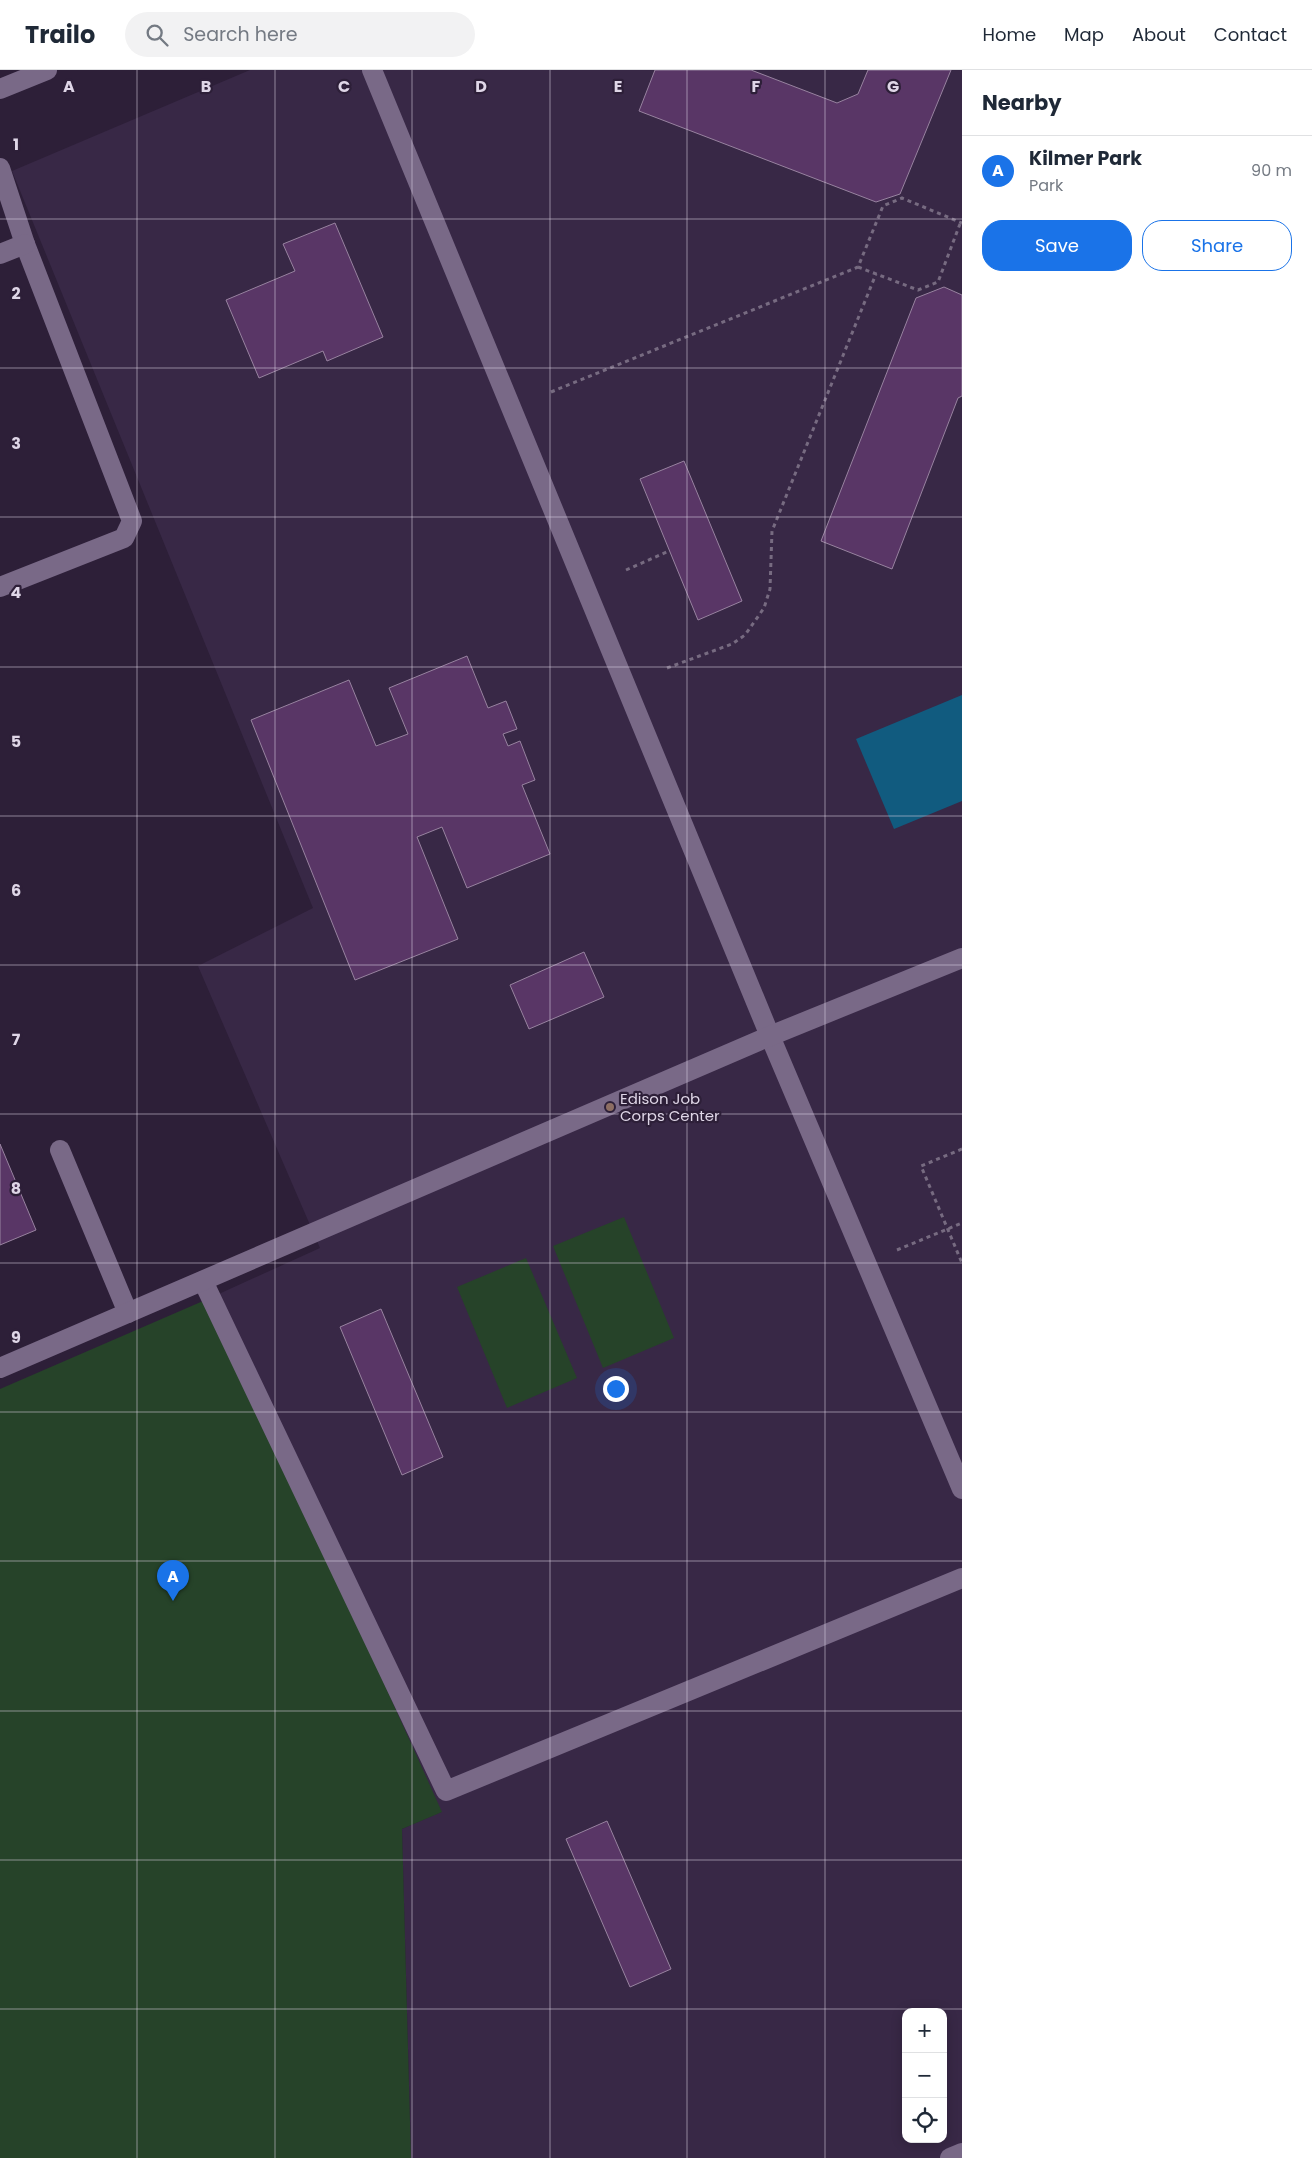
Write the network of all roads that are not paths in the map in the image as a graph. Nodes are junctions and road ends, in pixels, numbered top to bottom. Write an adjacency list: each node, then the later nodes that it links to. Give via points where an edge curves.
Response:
1 (47, 70): 3 (lane)
2 (372, 70): 9 (lane)
3 (0, 88)
4 (0, 168): 5 (lane)
5 (25, 244): 6 (lane); 7 (lane, via 132,521 124,538)
6 (0, 254)
7 (0, 587)
8 (962, 958): 9 (lane)
9 (770, 1036): 11 (lane); 14 (lane)
10 (60, 1150): 12 (lane)
11 (203, 1280): 12 (lane); 15 (lane, via 446,1791)
12 (128, 1313): 13 (lane)
13 (0, 1368)
14 (962, 1489)
15 (962, 1578)
16 (962, 2153): 17 (lane)
17 (950, 2158)

